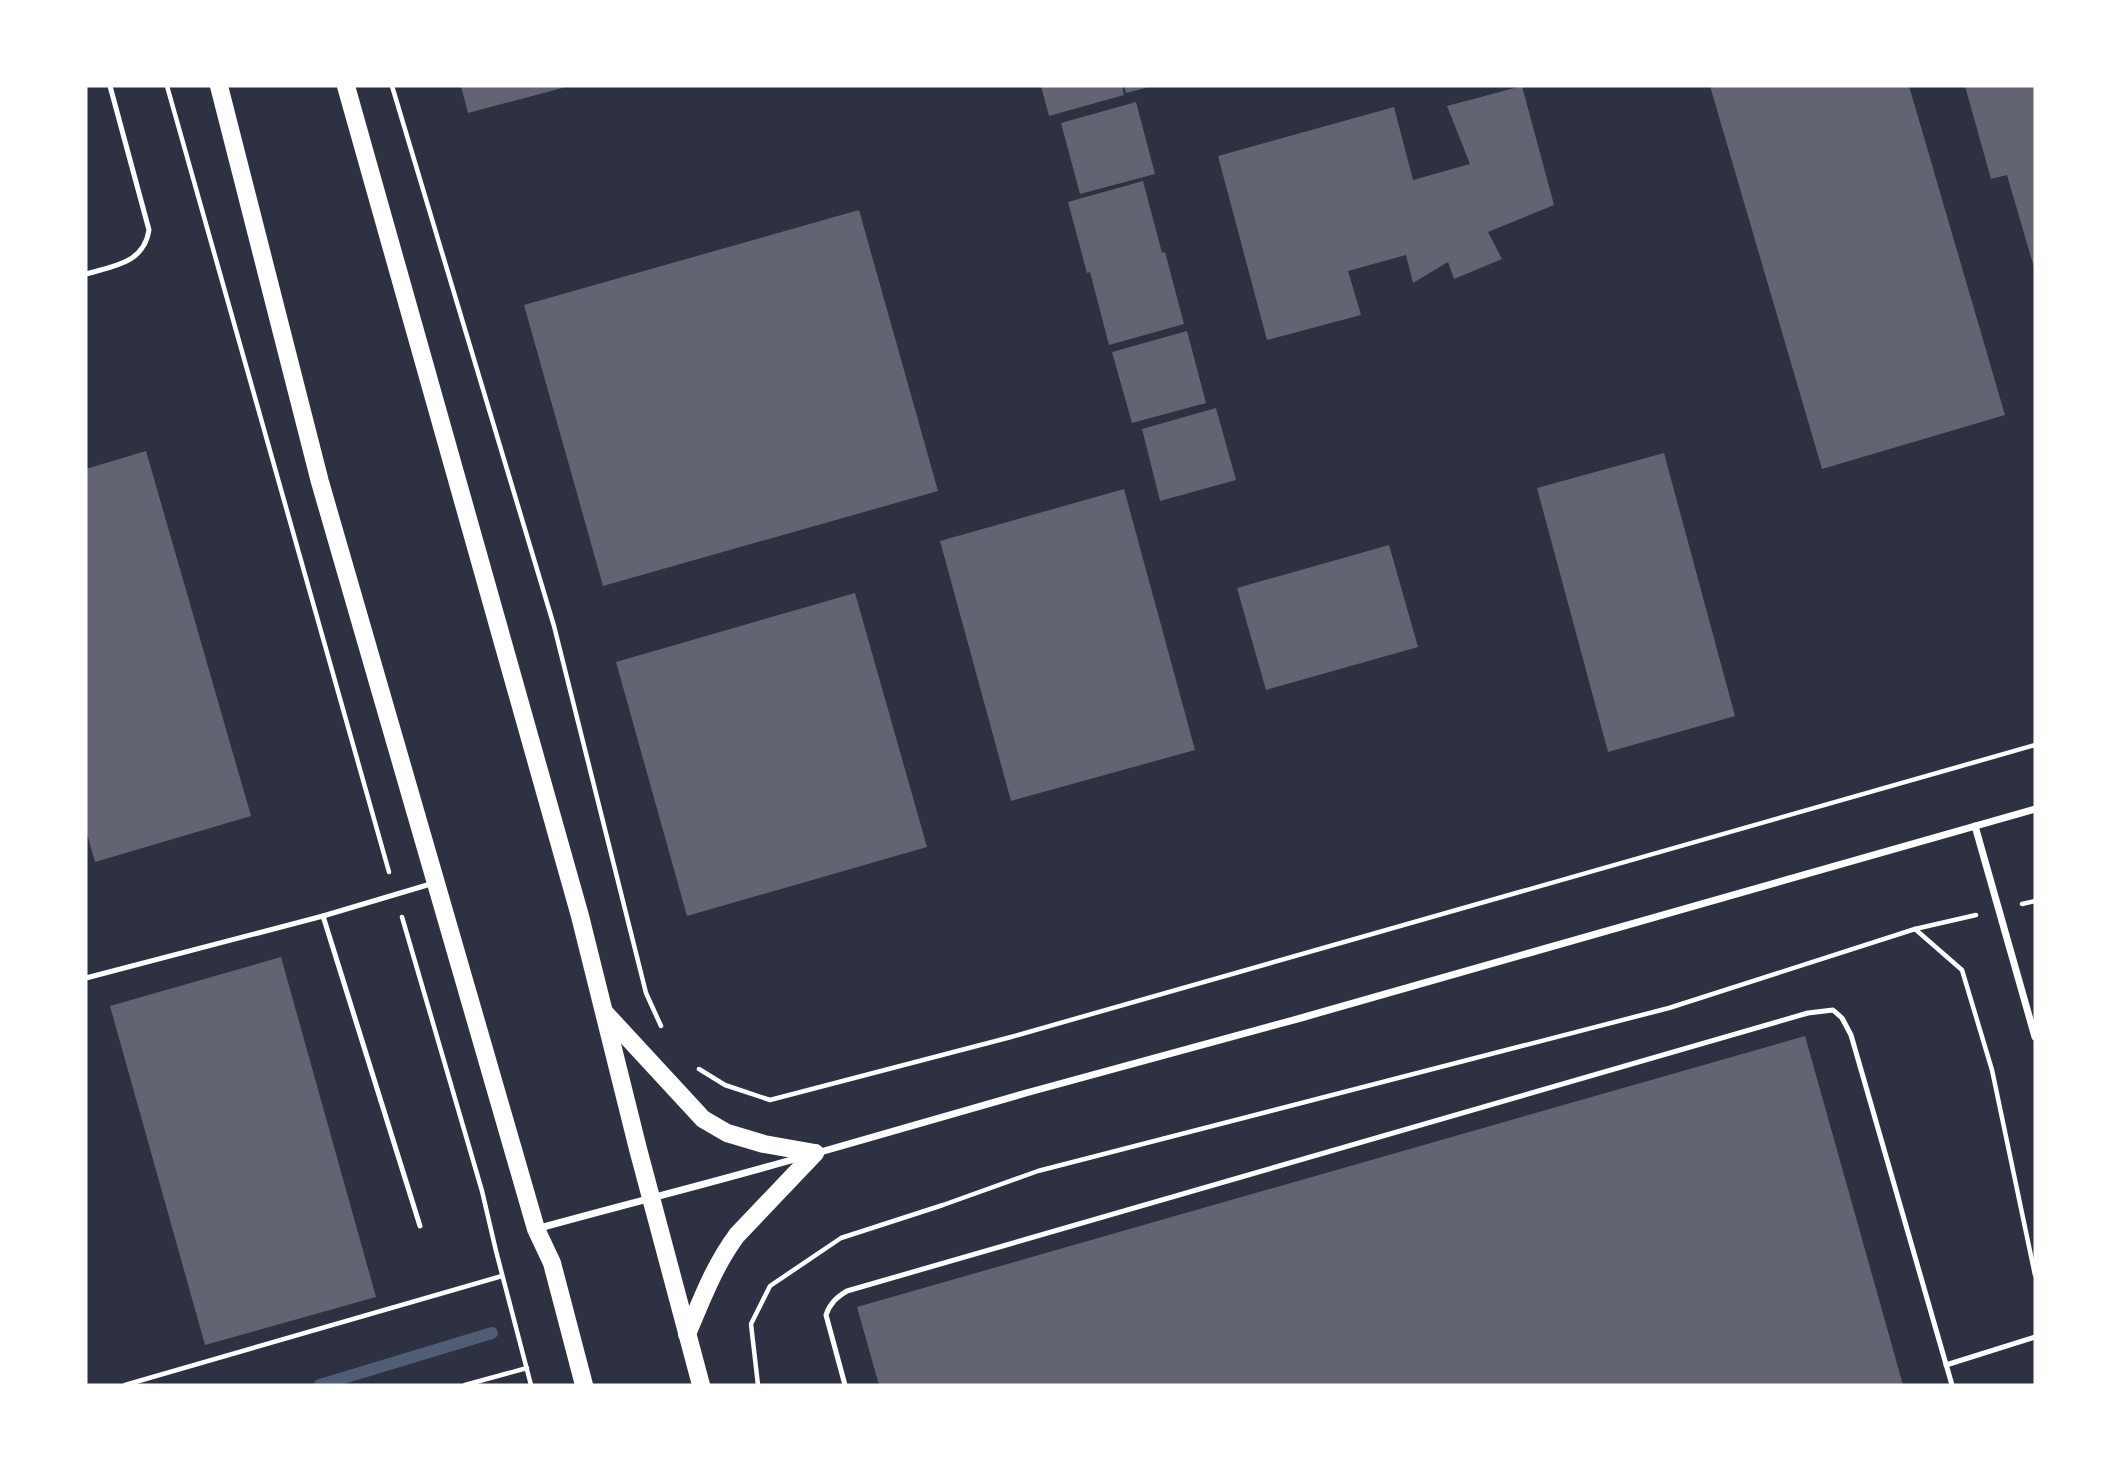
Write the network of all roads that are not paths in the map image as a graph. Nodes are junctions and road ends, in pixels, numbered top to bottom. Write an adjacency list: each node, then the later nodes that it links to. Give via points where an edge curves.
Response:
1 (110, 86): 4 (lane, via 149,230 147,243 126,262)
2 (219, 86): 7 (main road, via 320,482)
3 (346, 86): 10 (main road)
4 (86, 274)
5 (2035, 809): 6 (street)
6 (1975, 826): 11 (street); 12 (street)
7 (436, 883): 8 (lane); 15 (main road)
8 (323, 916): 9 (lane); 14 (lane)
9 (86, 978)
10 (605, 1013): 12 (main road, via 703,1119 727,1133); 13 (main road)
11 (2035, 1037)
12 (815, 1153): 13 (street); 16 (main road, via 729,1246 715,1267)
13 (651, 1197): 15 (street); 16 (main road)
14 (419, 1226)
15 (536, 1229): 19 (main road, via 552,1263)
16 (687, 1334): 20 (main road)
17 (2035, 1337): 18 (lane)
18 (1946, 1365): 21 (lane, via 1851,1035 1833,1010 1808,1013 847,1291 836,1297 826,1315); 22 (lane)
19 (584, 1385)
20 (701, 1385)
21 (845, 1385)
22 (1952, 1385)

